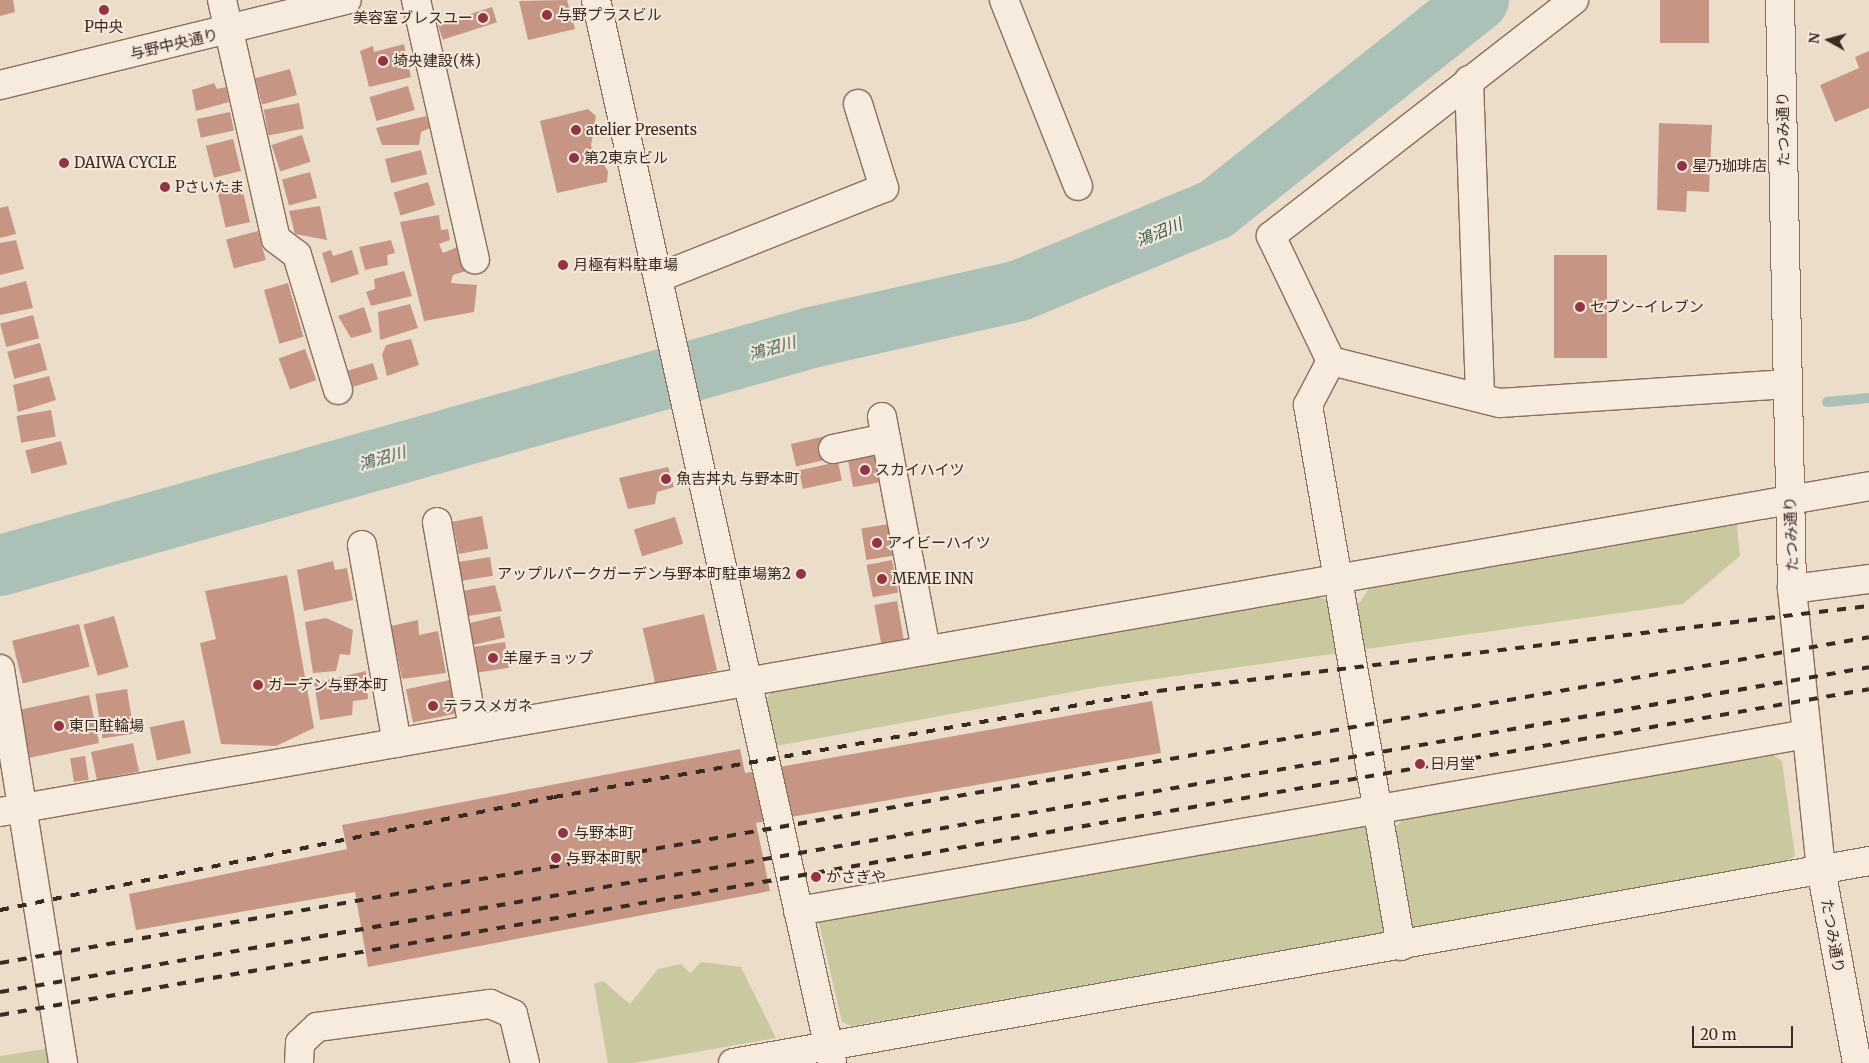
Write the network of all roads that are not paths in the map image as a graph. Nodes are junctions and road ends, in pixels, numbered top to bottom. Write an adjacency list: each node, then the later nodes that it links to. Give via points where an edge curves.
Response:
1 (222, 0): 8 (street)
2 (347, 0): 8 (street, 与野中央通り)
3 (416, 0): 13 (street)
4 (596, 0): 14 (street)
5 (1004, 0): 12 (street)
6 (1574, 0): 9 (street)
7 (1780, 0): 16 (street, たつみ通り)
8 (228, 32): 10 (street, 与野中央通り); 17 (street, via 276,239 297,254)
9 (1468, 80): 15 (street, via 1271,236); 18 (street)
10 (0, 86)
11 (858, 104): 14 (street, via 884,188)
12 (1078, 186)
13 (475, 259)
14 (660, 278): 29 (street)
15 (1331, 361): 18 (street); 24 (street, via 1308,406)
16 (1787, 384): 18 (street, via 1500,403); 21 (street, たつみ通り)
17 (338, 390)
18 (1480, 398)
19 (833, 449): 27 (street, via 884,428)
20 (1869, 486): 21 (street)
21 (1790, 501): 24 (street); 26 (street, たつみ通り)
22 (437, 522): 31 (street)
23 (362, 544): 33 (street)
24 (1340, 579): 27 (street); 34 (street)
25 (1869, 579): 26 (street)
26 (1792, 589): 32 (street, たつみ通り)
27 (926, 649): 29 (street)
28 (0, 670): 30 (street)
29 (744, 681): 31 (street); 38 (street)
30 (5, 724): 35 (street)
31 (473, 729): 33 (street)
32 (1808, 734): 34 (street); 37 (street, たつみ通り)
33 (397, 743): 35 (street)
34 (1378, 809): 38 (street); 39 (street)
35 (11, 810): 41 (street)
36 (1869, 861): 37 (street)
37 (1821, 869): 39 (street); 45 (street, たつみ通り)
38 (798, 912): 40 (street)
39 (1401, 946): 40 (street)
40 (831, 1054): 44 (street)
41 (63, 1063)
42 (299, 1063): 43 (street, via 300,1043 317,1027 490,1004 513,1014)
43 (525, 1063)
44 (733, 1063)
45 (1857, 1063)

